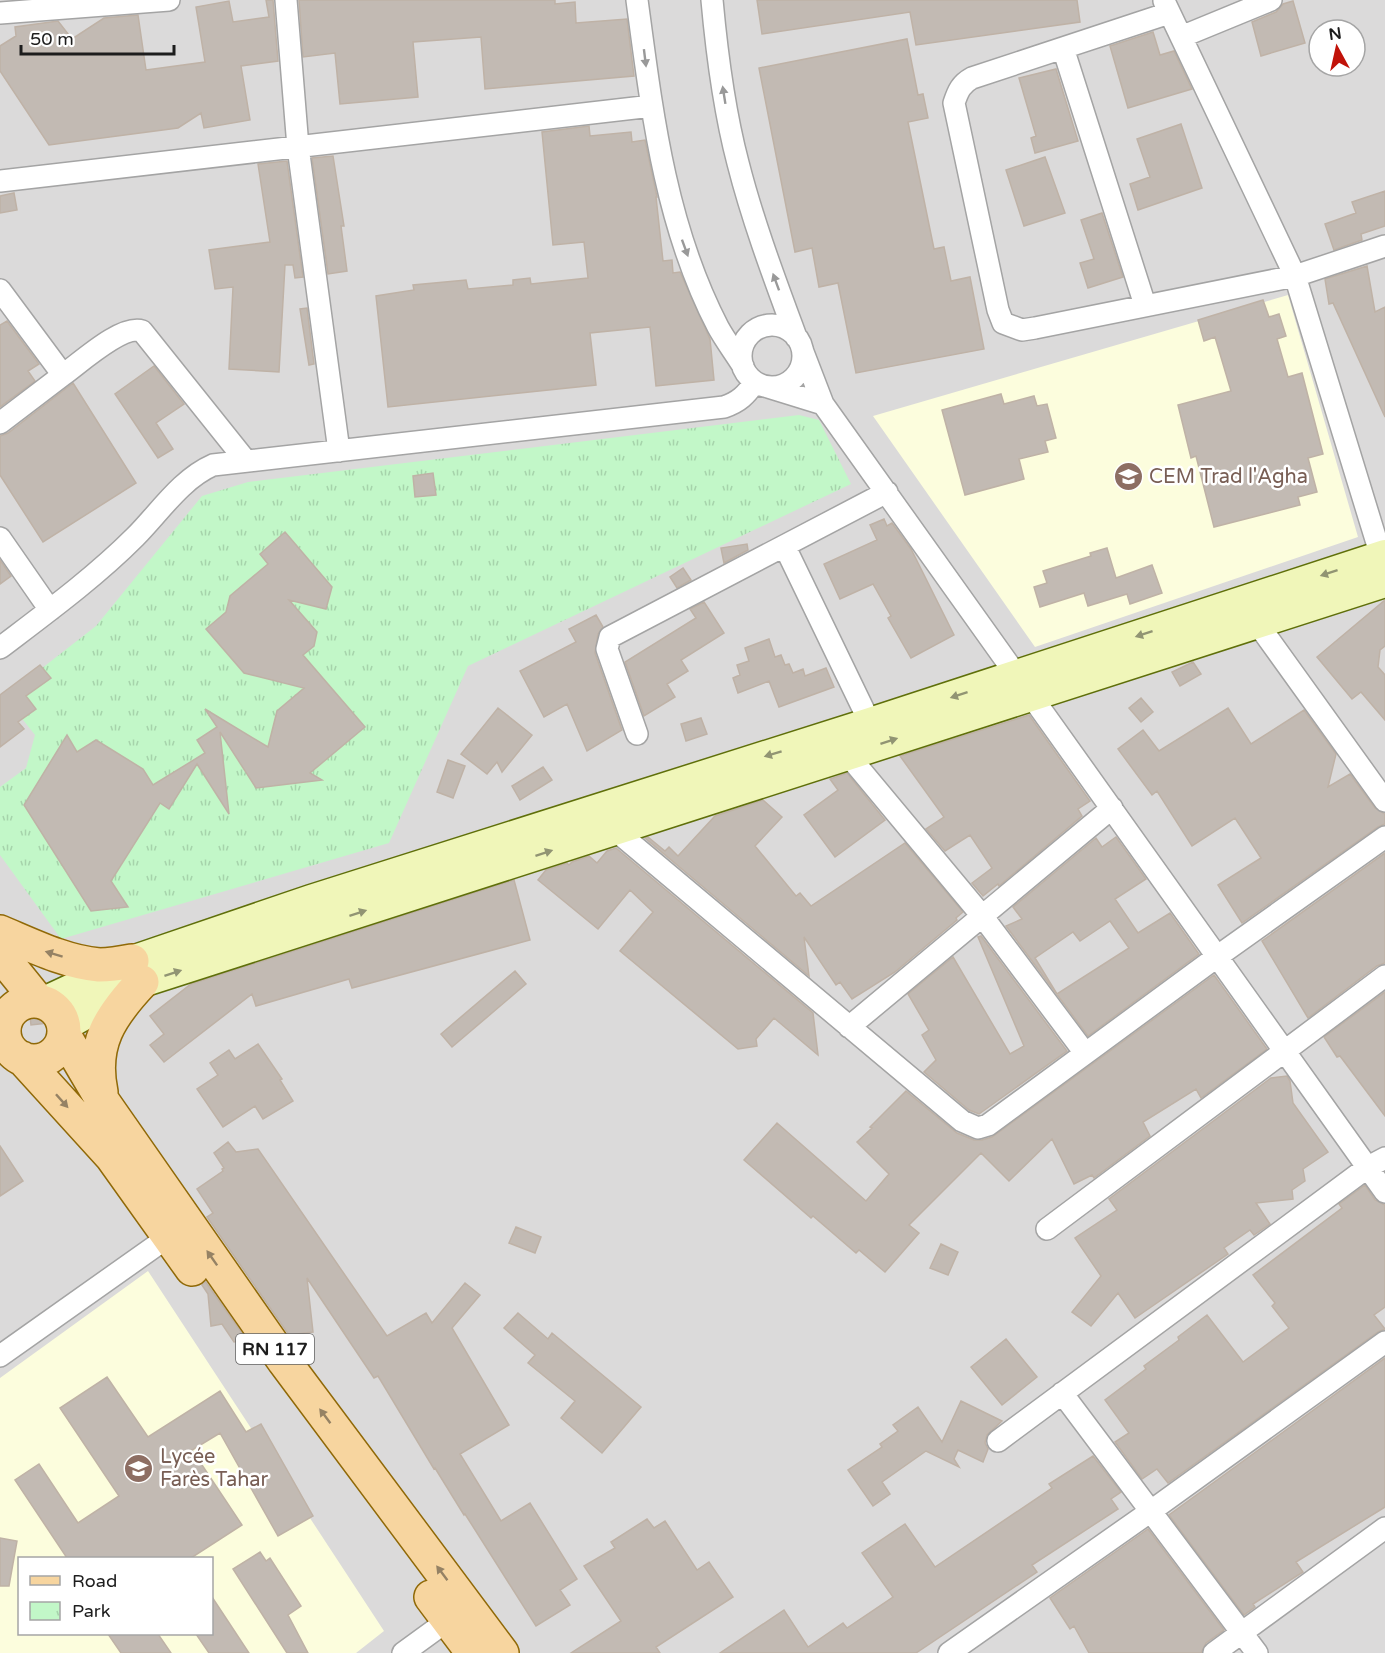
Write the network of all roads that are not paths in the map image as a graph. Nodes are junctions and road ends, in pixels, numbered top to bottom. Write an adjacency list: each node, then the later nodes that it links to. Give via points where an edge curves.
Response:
1 (169, 0): 7 (street)
2 (286, 0): 11 (street)
3 (638, 0): 10 (street, one-way to 10)
4 (712, 0): 17 (street, one-way to 4, via 759,234 738,163 726,111)
5 (1271, 0): 8 (street)
6 (1166, 7): 8 (street); 9 (street)
7 (0, 13)
8 (1181, 37): 14 (street)
9 (1063, 48): 16 (street); 16 (street, via 972,78 963,83 954,102 998,310 1003,323 1022,330)
10 (652, 106): 11 (street); 19 (street, one-way to 19, via 668,190 700,288 719,329)
11 (298, 147): 12 (street); 22 (street)
12 (0, 182)
13 (1385, 246): 14 (street)
14 (1295, 276): 16 (street); 27 (street)
15 (0, 290): 18 (street)
16 (1145, 305)
17 (800, 344): 19 (street, via 800,371 785,385 775,387); 19 (street, via 789,330 779,326 758,329 744,345 742,355); 20 (street)
18 (63, 375): 21 (street); 23 (street, via 121,334 132,329 142,331)
19 (754, 378): 20 (street); 22 (street, via 745,396 724,407)
20 (824, 404): 24 (street)
21 (0, 423)
22 (339, 451): 23 (street)
23 (246, 461): 28 (street, via 213,465 195,475 135,537)
24 (887, 492): 26 (street); 31 (street)
25 (0, 538): 28 (street)
26 (785, 547): 32 (street); 33 (street, via 610,637 607,649)
27 (1384, 563): 29 (street); 31 (street, one-way to 31)
28 (50, 610): 30 (street)
29 (1257, 623): 31 (street); 35 (street)
30 (0, 648)
31 (1024, 686): 32 (street, one-way to 32); 34 (street, one-way to 31); 36 (street)
32 (870, 723): 43 (street, one-way to 43, via 311,900)
33 (637, 734)
34 (848, 755): 37 (street); 39 (street)
35 (1385, 801)
36 (1112, 808): 39 (street); 42 (street)
37 (615, 830): 43 (street, one-way to 37); 47 (street)
38 (1385, 837): 42 (street)
39 (983, 916): 47 (street); 49 (street)
40 (0, 932): 43 (main road, one-way to 40, via 81,962)
41 (0, 954): 45 (main road, RN 117)
42 (1218, 956): 48 (street); 49 (street)
43 (137, 972): 45 (street); 51 (main road, via 103,1036 98,1078)
44 (1385, 976): 48 (street)
45 (53, 1016): 46 (main road, via 20,1004); 50 (main road, via 56,1051 40,1060); 51 (main road, RN 117)
46 (2, 1025): 50 (main road, via 8,1046)
47 (849, 1027): 49 (street, via 962,1120 978,1128 988,1125)
48 (1285, 1052): 52 (street); 54 (street)
49 (1085, 1053)
50 (22, 1058): 55 (main road, RN 117, one-way to 55)
51 (104, 1103): 55 (main road, RN 117)
52 (1377, 1163): 53 (street); 58 (street)
53 (1385, 1192)
54 (1047, 1229)
55 (178, 1230): 57 (street); 62 (main road, RN 117, via 284,1361)
56 (1385, 1342): 60 (street)
57 (0, 1356)
58 (1062, 1393): 59 (street); 60 (street)
59 (998, 1441)
60 (1151, 1511): 63 (street); 67 (street)
61 (1385, 1528): 63 (street)
62 (458, 1614): 64 (street); 65 (main road, RN 117); 66 (main road, RN 117)
63 (1241, 1633): 68 (street); 69 (street)
64 (403, 1653)
65 (472, 1653)
66 (502, 1653)
67 (949, 1653)
68 (1214, 1653)
69 (1257, 1653)

